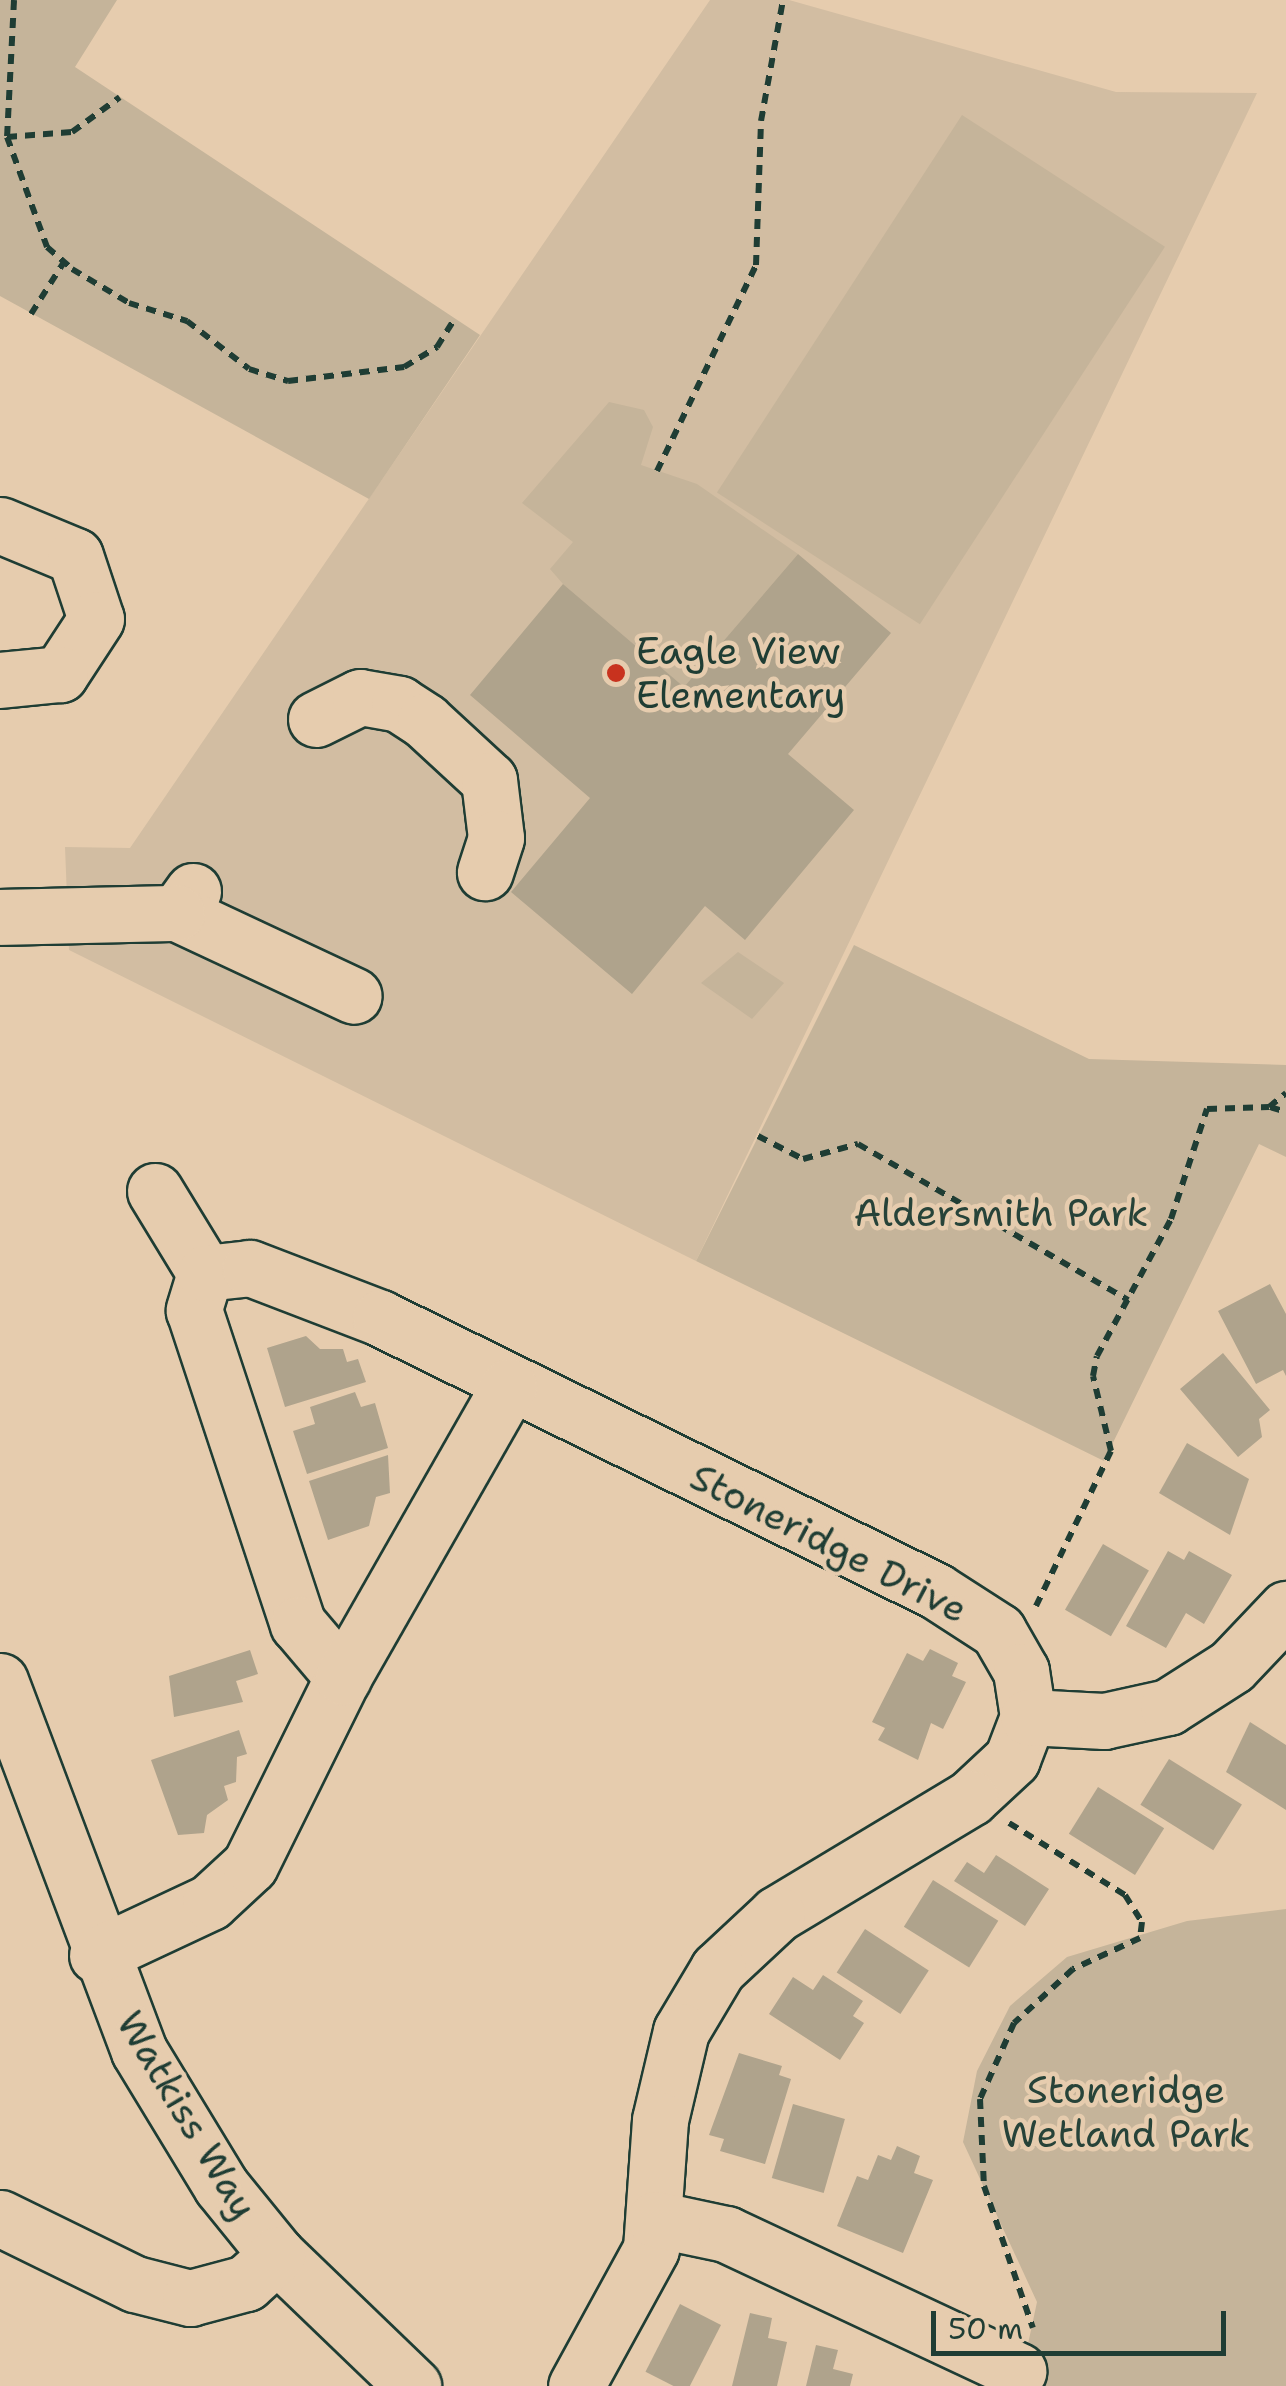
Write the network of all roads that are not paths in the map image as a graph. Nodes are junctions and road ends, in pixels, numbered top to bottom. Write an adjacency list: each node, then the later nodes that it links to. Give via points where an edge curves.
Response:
1 (0, 525): 2 (street, via 75,556 96,618 60,674)
2 (0, 680)
3 (316, 719): 4 (street, via 360,698 399,704 425,721 489,780 496,838)
4 (485, 872)
5 (0, 917): 6 (street, via 185,902)
6 (354, 996)
7 (155, 1191): 8 (street)
8 (206, 1274): 9 (street, Stoneridge Drive, via 250,1268 380,1318); 11 (street, via 194,1310 298,1624)
9 (509, 1386): 11 (street); 13 (street, Stoneridge Drive, via 936,1592 1006,1646)
10 (1286, 1609): 13 (street, via 1232,1666 1168,1707 1104,1721)
11 (343, 1676): 14 (street, via 250,1865 210,1902)
12 (0, 1681): 14 (street, Watkiss Way)
13 (1028, 1717): 16 (street, via 1012,1759 970,1798 777,1914 718,1969 681,2032 660,2120)
14 (97, 1955): 17 (street, Watkiss Way, via 139,2051 222,2186)
15 (0, 2218): 17 (street, via 135,2284 190,2298 246,2283)
16 (655, 2219): 18 (street, via 726,2234); 20 (street, via 630,2298)
17 (277, 2255): 19 (street, Watkiss Way)
18 (1027, 2355)
19 (412, 2386)
20 (576, 2386)

